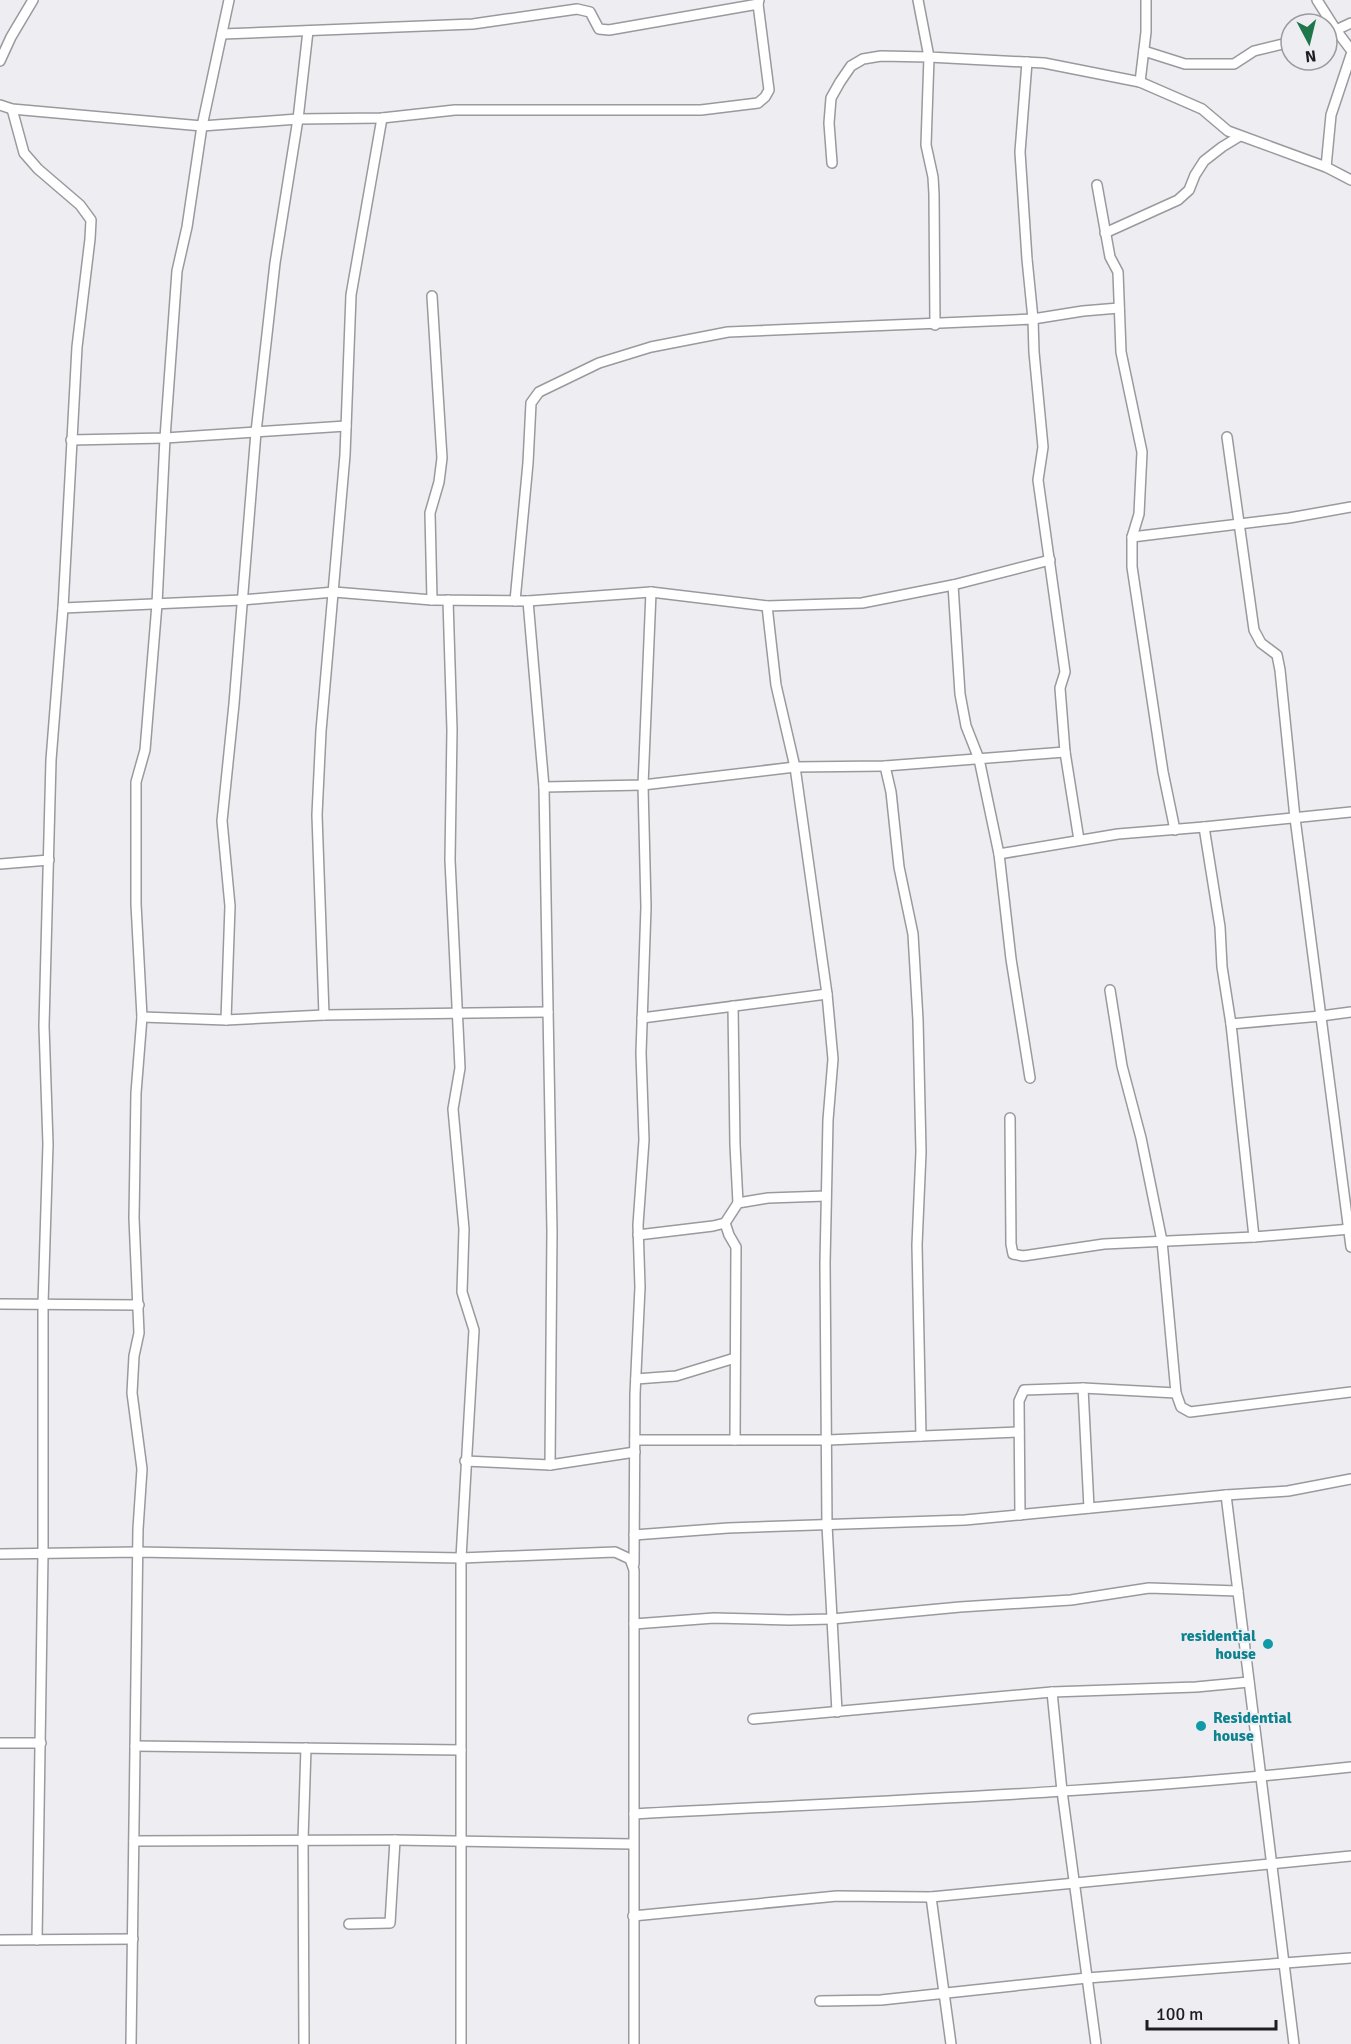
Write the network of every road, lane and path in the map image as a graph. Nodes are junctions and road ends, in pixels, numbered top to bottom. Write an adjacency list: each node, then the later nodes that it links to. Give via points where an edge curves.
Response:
1 (33, 0): 13 (street)
2 (229, 0): 7 (street)
3 (918, 0): 12 (street)
4 (1146, 0): 10 (street)
5 (759, 2): 6 (street, via 609,30 599,29 590,12 577,9 473,24); 18 (street, via 769,90 758,103 701,110 455,110)
6 (308, 31): 7 (street); 19 (street)
7 (222, 34): 20 (street)
8 (1339, 39): 11 (street)
9 (1279, 45): 10 (street, via 1254,51 1234,64 1185,64)
10 (1144, 51): 15 (street)
11 (1351, 52): 23 (street, via 1332,115)
12 (929, 57): 14 (street); 22 (street, via 881,56 851,66 831,98); 30 (street, via 926,145 934,194)
13 (0, 61)
14 (1027, 62): 15 (street); 29 (street, via 1020,152)
15 (1140, 82): 21 (street, via 1202,109)
16 (0, 105): 17 (street)
17 (12, 109): 20 (street); 35 (street, via 24,153 91,220)
18 (382, 118): 19 (street); 31 (street, via 351,295)
19 (298, 119): 20 (street); 32 (street, via 275,263)
20 (201, 126): 34 (street, via 177,271)
21 (1240, 136): 23 (street); 26 (street, via 1204,161 1189,190 1178,200)
22 (832, 163)
23 (1326, 167): 24 (street)
24 (1351, 180)
25 (1097, 185): 26 (street)
26 (1105, 233): 28 (street, via 1118,272)
27 (432, 296): 44 (street, via 442,458 430,513)
28 (1119, 308): 29 (street); 38 (street, via 1121,352 1142,452 1138,513)
29 (1033, 320): 30 (street); 39 (street, via 1043,447 1038,480)
30 (935, 325): 46 (street, via 728,332 651,347 599,363 539,392 531,403)
31 (346, 426): 32 (street); 41 (street)
32 (256, 432): 34 (street); 43 (street)
33 (1227, 437): 37 (street)
34 (165, 438): 35 (street); 48 (street)
35 (71, 440): 50 (street)
36 (1351, 507): 37 (street)
37 (1238, 524): 38 (street); 58 (street, via 1254,630 1261,643 1277,655 1280,670)
38 (1132, 537): 60 (street, via 1132,567)
39 (1050, 560): 40 (street); 51 (street, via 1065,672 1060,688)
40 (953, 585): 49 (street, via 862,603); 52 (street, via 960,694 966,726)
41 (334, 592): 43 (street); 44 (street); 71 (street, via 317,815)
42 (651, 592): 47 (street); 49 (street); 55 (street)
43 (242, 600): 48 (street); 75 (street, via 222,821 230,906)
44 (432, 600): 45 (street)
45 (448, 600): 46 (street); 70 (street, via 450,860)
46 (515, 601): 47 (street)
47 (528, 601): 56 (street)
48 (157, 604): 50 (street); 73 (street, via 146,750 136,782 136,904)
49 (767, 606): 54 (street, via 776,685)
50 (63, 608): 63 (street, via 51,760)
51 (1065, 752): 52 (street); 61 (street)
52 (979, 759): 53 (street); 62 (street)
53 (885, 766): 54 (street); 96 (street, via 899,867 914,934 921,1152 917,1245)
54 (795, 767): 55 (street); 66 (street)
55 (642, 785): 56 (street); 74 (street, via 646,907)
56 (544, 787): 68 (street)
57 (1351, 812): 58 (street)
58 (1295, 818): 59 (street); 72 (street)
59 (1204, 827): 60 (street); 76 (street)
60 (1175, 830): 61 (street)
61 (1079, 840): 62 (street)
62 (999, 854): 77 (street)
63 (49, 860): 64 (street); 88 (street)
64 (0, 864)
65 (1110, 990): 85 (street, via 1122,1065)
66 (827, 994): 67 (street); 79 (street, via 833,1059)
67 (733, 1006): 74 (street); 80 (street)
68 (548, 1012): 70 (street); 102 (street, via 552,1231)
69 (1351, 1012): 72 (street)
70 (457, 1014): 71 (street); 101 (street, via 460,1068 453,1109 464,1229 462,1292 474,1330)
71 (324, 1015): 75 (street)
72 (1321, 1016): 76 (street); 82 (street)
73 (142, 1017): 75 (street); 89 (street, via 134,1218)
74 (642, 1018): 83 (street, via 644,1140)
75 (226, 1020)
76 (1231, 1024): 84 (street)
77 (1030, 1078)
78 (1010, 1118): 85 (street, via 1013,1254)
79 (826, 1196): 80 (street); 99 (street)
80 (738, 1203): 81 (street)
81 (725, 1223): 83 (street); 90 (street, via 736,1247)
82 (1350, 1229): 84 (street); 86 (street)
83 (638, 1235): 91 (street)
84 (1254, 1237): 85 (street)
85 (1162, 1241): 94 (street)
86 (1351, 1247)
87 (0, 1304): 88 (street)
88 (43, 1304): 89 (street); 111 (street)
89 (139, 1305): 109 (street, via 132,1393 142,1469)
90 (735, 1358): 91 (street, via 676,1376); 98 (street)
91 (636, 1379): 97 (street)
92 (1083, 1388): 94 (street); 95 (street, via 1024,1390 1019,1401); 105 (street)
93 (1351, 1392): 94 (street, via 1190,1412 1181,1407)
94 (1176, 1393)
95 (1020, 1432): 96 (street); 106 (street)
96 (921, 1436): 99 (street)
97 (635, 1440): 98 (street); 100 (street)
98 (735, 1440): 99 (street)
99 (828, 1440): 107 (street)
100 (635, 1452): 102 (street); 108 (street)
101 (465, 1461): 102 (street); 112 (street)
102 (550, 1465)
103 (1351, 1479): 104 (street, via 1288,1491)
104 (1226, 1495): 105 (street); 114 (street)
105 (1089, 1508): 106 (street)
106 (1020, 1515): 107 (street)
107 (827, 1525): 108 (street); 115 (street)
108 (634, 1535): 113 (street)
109 (138, 1552): 111 (street); 112 (street); 123 (street)
110 (0, 1554): 111 (street)
111 (44, 1554): 122 (street)
112 (461, 1558): 113 (street, via 615,1552 630,1559); 125 (street)
113 (634, 1570): 116 (street)
114 (1238, 1591): 115 (street, via 1149,1588 1071,1600); 117 (street)
115 (832, 1619): 116 (street, via 714,1618); 119 (street)
116 (634, 1624): 129 (street)
117 (1249, 1682): 118 (street, via 1196,1688); 127 (street)
118 (1052, 1692): 119 (street); 128 (street)
119 (837, 1712): 120 (street)
120 (753, 1719)
121 (0, 1743): 122 (street)
122 (41, 1743): 143 (street)
123 (135, 1746): 124 (street); 130 (street)
124 (306, 1748): 125 (street); 131 (street)
125 (461, 1750): 133 (street)
126 (1351, 1767): 127 (street)
127 (1261, 1777): 128 (street); 136 (street)
128 (1062, 1791): 129 (street); 137 (street)
129 (634, 1814): 134 (street)
130 (134, 1840): 131 (street); 141 (street)
131 (303, 1840): 132 (street); 150 (street)
132 (395, 1840): 133 (street); 140 (street, via 390,1923)
133 (461, 1841): 134 (street); 151 (street)
134 (633, 1844): 139 (street)
135 (1351, 1856): 136 (street)
136 (1271, 1863): 137 (street); 145 (street)
137 (1074, 1884): 138 (street); 146 (street)
138 (931, 1897): 139 (street, via 837,1896); 147 (street)
139 (633, 1916): 152 (street)
140 (349, 1924)
141 (133, 1939): 143 (street); 149 (street)
142 (0, 1940): 143 (street)
143 (37, 1940)
144 (1351, 1958): 145 (street)
145 (1284, 1964): 146 (street); 155 (street)
146 (1087, 1978): 147 (street); 154 (street)
147 (945, 1993): 148 (street); 153 (street)
148 (820, 2001)
149 (131, 2044)
150 (304, 2044)
151 (461, 2044)
152 (634, 2044)
153 (951, 2044)
154 (1096, 2044)
155 (1294, 2044)

